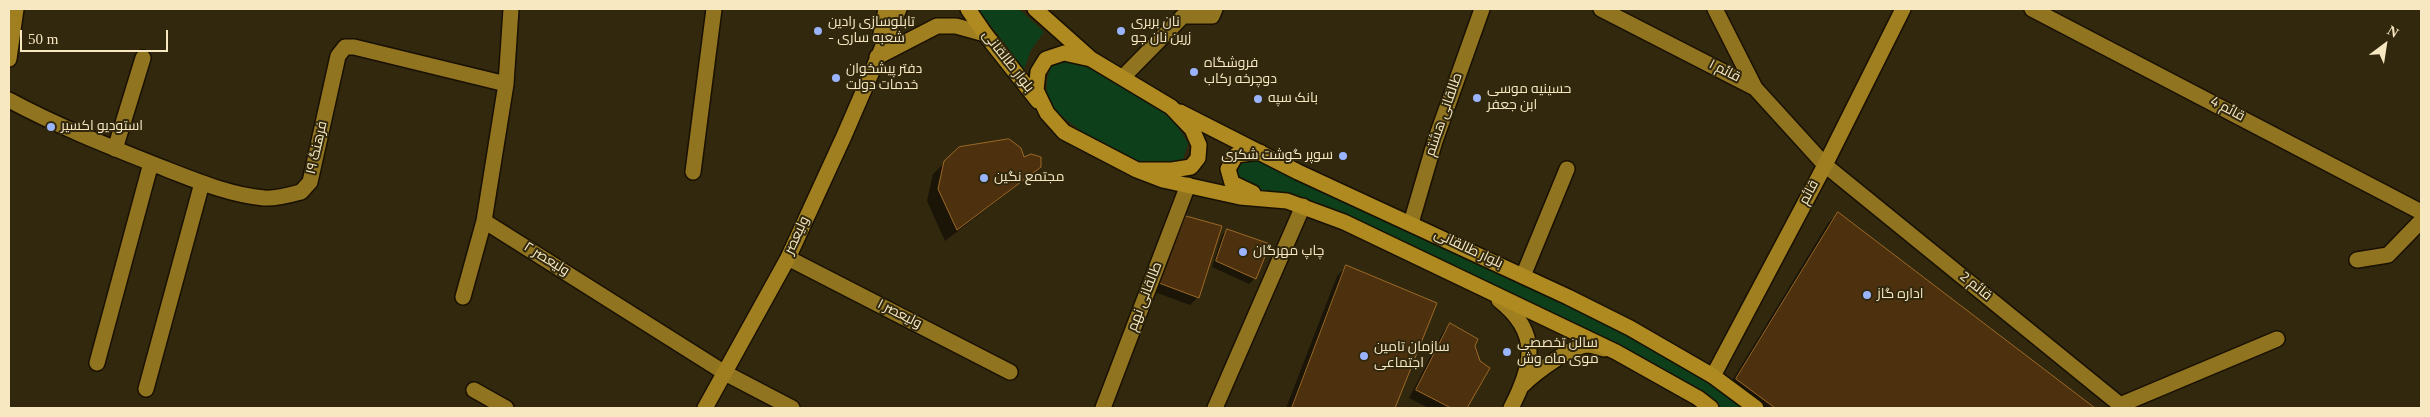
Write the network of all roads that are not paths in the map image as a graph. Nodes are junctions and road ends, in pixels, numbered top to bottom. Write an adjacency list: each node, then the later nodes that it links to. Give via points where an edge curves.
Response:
1 (16, 9): 17 (main road)
2 (511, 9): 20 (street)
3 (714, 9): 31 (street)
4 (886, 9): 15 (main road)
5 (899, 9): 15 (main road, ولیعصر)
6 (968, 9): 14 (main road, بلوار طالقانی)
7 (1034, 9): 18 (main road)
8 (1215, 9): 19 (street, via 1212,16 1183,16)
9 (1482, 9): 39 (street, طالقانی هشتم, via 1435,141)
10 (1601, 9): 21 (street, قائم ١)
11 (1715, 9): 21 (street)
12 (1903, 9): 28 (main road, قائم)
13 (2032, 9): 36 (street, قائم 4)
14 (985, 34): 15 (main road, via 956,26 937,26); 24 (main road, بلوار طالقانی)
15 (877, 57): 40 (main road, ولیعصر)
16 (143, 58): 25 (street)
17 (9, 59)
18 (1091, 60): 19 (main road); 24 (main road, via 1064,53 1046,59 1038,72 1036,90)
19 (1123, 77): 23 (main road)
20 (506, 84): 32 (street, فرهنگ ۱۹, via 354,47 345,48 338,56 310,182 301,192 266,198); 37 (street)
21 (1755, 88): 28 (street, قائم ١)
22 (9, 100): 25 (street, فرهنگ ۱۹)
23 (1171, 107): 26 (main road, بلوار طالقانی); 30 (main road, via 1192,129 1199,145 1198,158 1191,167)
24 (1047, 113): 30 (main road, بلوار طالقانی, via 1064,132)
25 (115, 149): 27 (street, فرهنگ ۱۹)
26 (1260, 152): 34 (main road, via 1236,155 1228,169 1232,184); 39 (main road, بلوار طالقانی)
27 (151, 163): 32 (street, فرهنگ ۱۹); 47 (street)
28 (1825, 165): 50 (main road, قائم); 54 (street, قائم 2)
29 (1567, 169): 42 (street)
30 (1137, 170): 33 (main road, بلوار طالقانی)
31 (693, 172)
32 (202, 183): 52 (street)
33 (1188, 185): 34 (main road, بلوار طالقانی); 58 (street, طالقانی نهم)
34 (1264, 199): 35 (main road, بلوار طالقانی, via 1287,200)
35 (1303, 206): 43 (main road, بلوار طالقانی); 59 (street)
36 (2421, 212)
37 (484, 221): 44 (street); 49 (street, ولیعصر ٢)
38 (2421, 221): 41 (street, via 2388,255)
39 (1411, 224): 42 (main road, بلوار طالقانی)
40 (788, 258): 48 (street, ولیعصر ١); 49 (main road, ولیعصر)
41 (2357, 260)
42 (1523, 276): 50 (main road, بلوار طالقانی, via 1630,328)
43 (1484, 288): 46 (main road, بلوار طالقانی); 51 (main road, via 1516,313 1528,334 1529,353)
44 (463, 297)
45 (2277, 339): 54 (street)
46 (1616, 352): 51 (main road, via 1587,345 1558,358); 61 (main road, بلوار طالقانی)
47 (97, 363)
48 (1010, 372)
49 (725, 373): 56 (main road, ولیعصر); 57 (street, ولیعصر ٢)
50 (1713, 376): 62 (main road, بلوار طالقانی)
51 (1523, 385): 60 (main road)
52 (146, 389)
53 (474, 390): 55 (street)
54 (2122, 407)
55 (506, 408)
56 (705, 408)
57 (792, 408)
58 (1103, 408)
59 (1215, 408)
60 (1511, 408)
61 (1711, 408)
62 (1756, 408)

